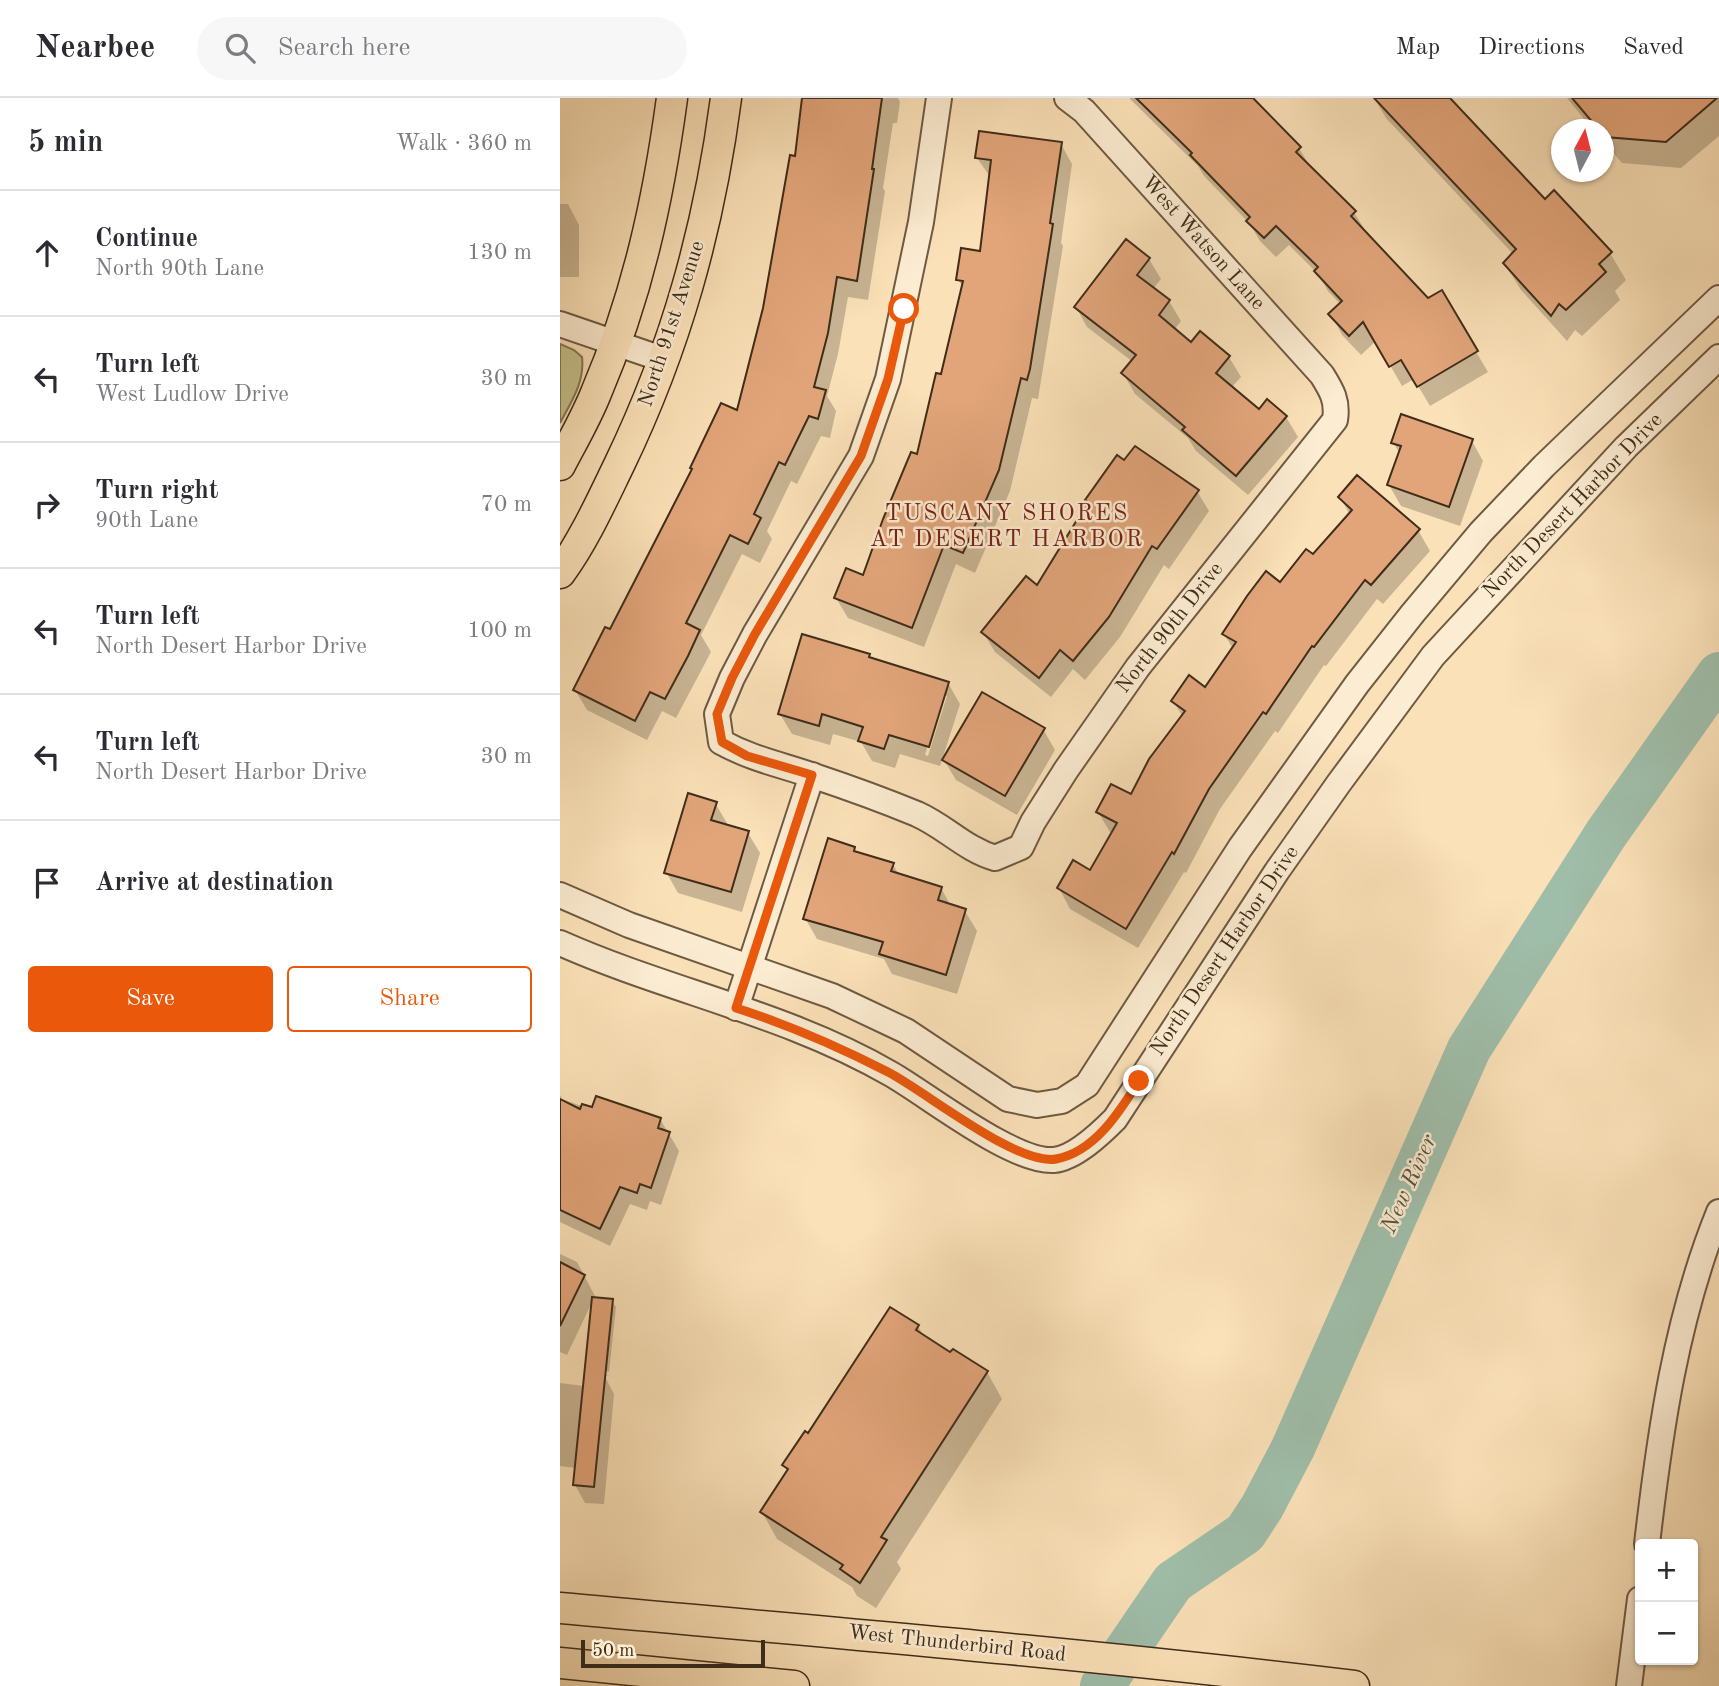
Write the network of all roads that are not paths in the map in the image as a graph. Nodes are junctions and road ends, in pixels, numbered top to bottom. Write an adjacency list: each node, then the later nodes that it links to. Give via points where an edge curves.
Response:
1 (671, 98): 7 (main road, via 653,218)
2 (726, 98): 9 (main road, North 91st Avenue, via 701,238)
3 (939, 98): 13 (street, via 921,222 888,379 861,456 755,634 717,714 722,742 747,756)
4 (1067, 98): 10 (street, West Watson Lane, via 1093,121 1322,375)
5 (1719, 298): 16 (street, North Desert Harbor Drive, via 1544,466 1413,613 1240,848 1087,1085 1062,1101 1037,1105 1008,1099 906,1031 832,996)
6 (560, 324): 7 (street)
7 (616, 344): 9 (street); 11 (main road)
8 (1719, 357): 17 (street, North Desert Harbor Drive, via 1626,447 1433,656 1277,871 1115,1119 1092,1141 1054,1160 1009,1147 891,1074 812,1035)
9 (665, 360): 12 (main road, North 91st Avenue, via 592,521)
10 (1334, 394): 13 (street, North 90th Drive, via 1335,420 1138,667 1066,770 1021,847 995,859 918,815)
11 (560, 466)
12 (560, 573)
13 (812, 775): 16 (street)
14 (560, 895): 16 (street, North Desert Harbor Drive, via 629,925)
15 (560, 943): 17 (street, North Desert Harbor Drive)
16 (750, 967): 17 (street)
17 (736, 1008)
18 (1719, 1212): 19 (street, via 1695,1278 1672,1374)
19 (1648, 1539)
20 (1640, 1602): 25 (street)
21 (560, 1608): 24 (main road, West Thunderbird Road)
22 (560, 1662): 23 (main road)
23 (794, 1686)
24 (1354, 1686)
25 (1629, 1686)

